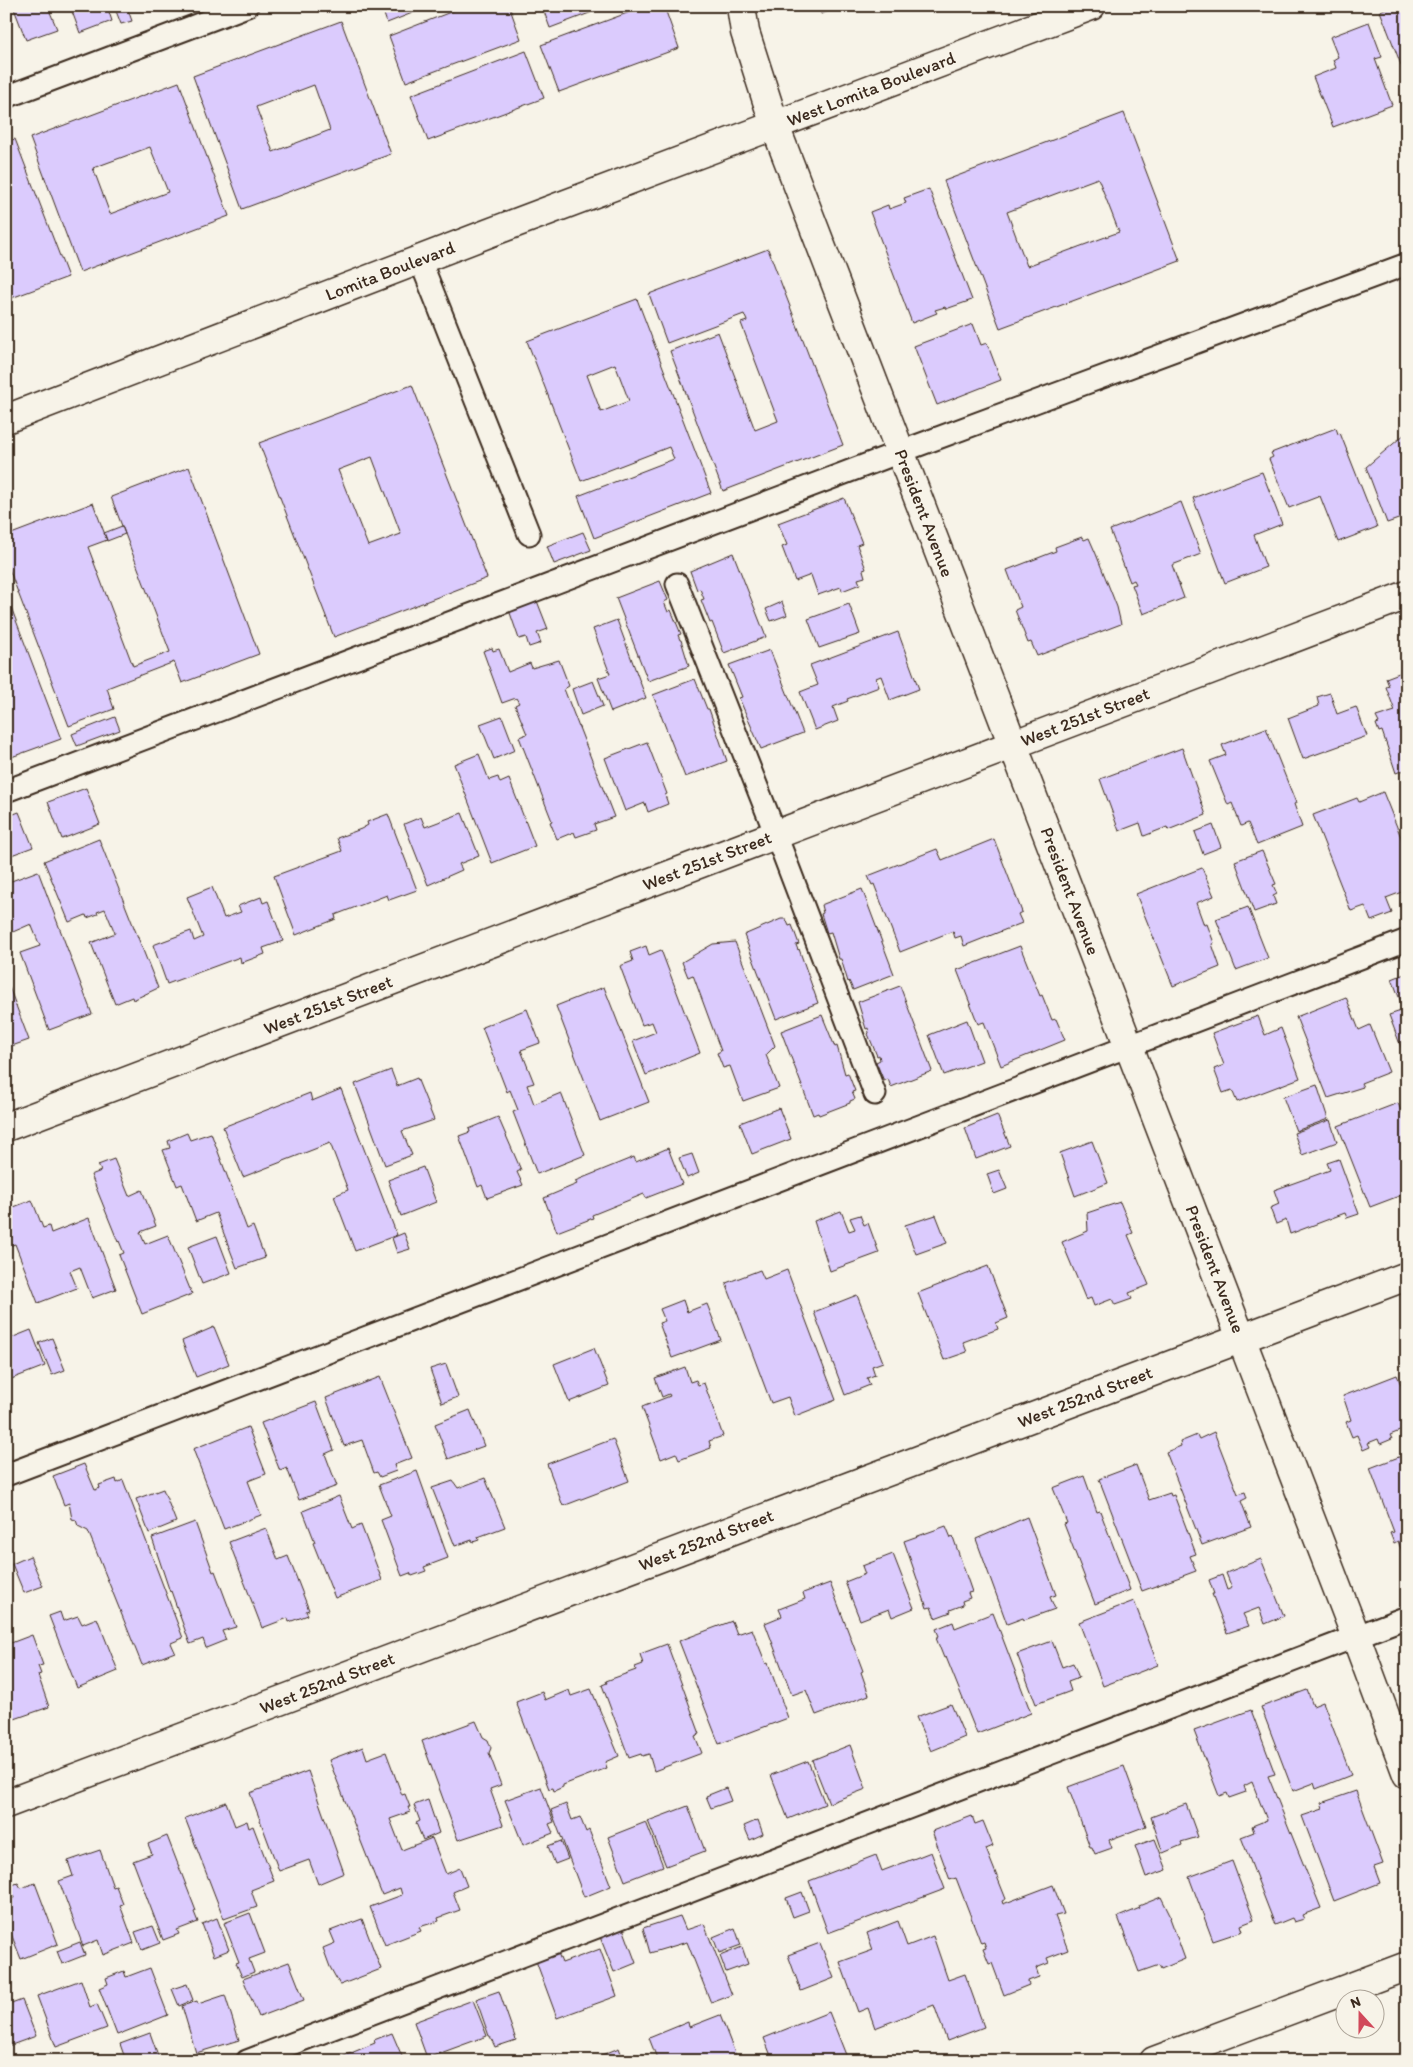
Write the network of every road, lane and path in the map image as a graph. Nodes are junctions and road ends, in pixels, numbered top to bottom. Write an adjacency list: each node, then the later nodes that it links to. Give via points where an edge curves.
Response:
1 (247, 6): 4 (lane)
2 (741, 6): 5 (street, President Avenue, via 745,32)
3 (1091, 6): 5 (street, West Lomita Boulevard)
4 (6, 97)
5 (775, 126): 6 (street, Lomita Boulevard); 9 (street, President Avenue)
6 (420, 260): 8 (street, Lomita Boulevard); 10 (lane)
7 (1407, 264): 9 (lane)
8 (6, 419)
9 (900, 452): 13 (street, President Avenue); 14 (lane)
10 (529, 534)
11 (677, 584): 15 (lane)
12 (1407, 595): 13 (street, West 251st Street)
13 (1013, 745): 15 (street, West 251st Street); 17 (street, President Avenue)
14 (6, 791)
15 (776, 835): 18 (lane); 19 (street, West 251st Street)
16 (1407, 940): 17 (lane)
17 (1129, 1046): 21 (street, President Avenue); 22 (lane)
18 (874, 1094)
19 (6, 1127)
20 (1407, 1276): 21 (street, West 252nd Street)
21 (1242, 1338): 24 (street, President Avenue); 26 (street, West 252nd Street)
22 (6, 1475)
23 (1407, 1617): 24 (lane)
24 (1356, 1637): 25 (street, President Avenue); 28 (lane)
25 (1407, 1774)
26 (6, 1804)
27 (1407, 1966): 29 (street)
28 (247, 2061)
29 (1154, 2061)

